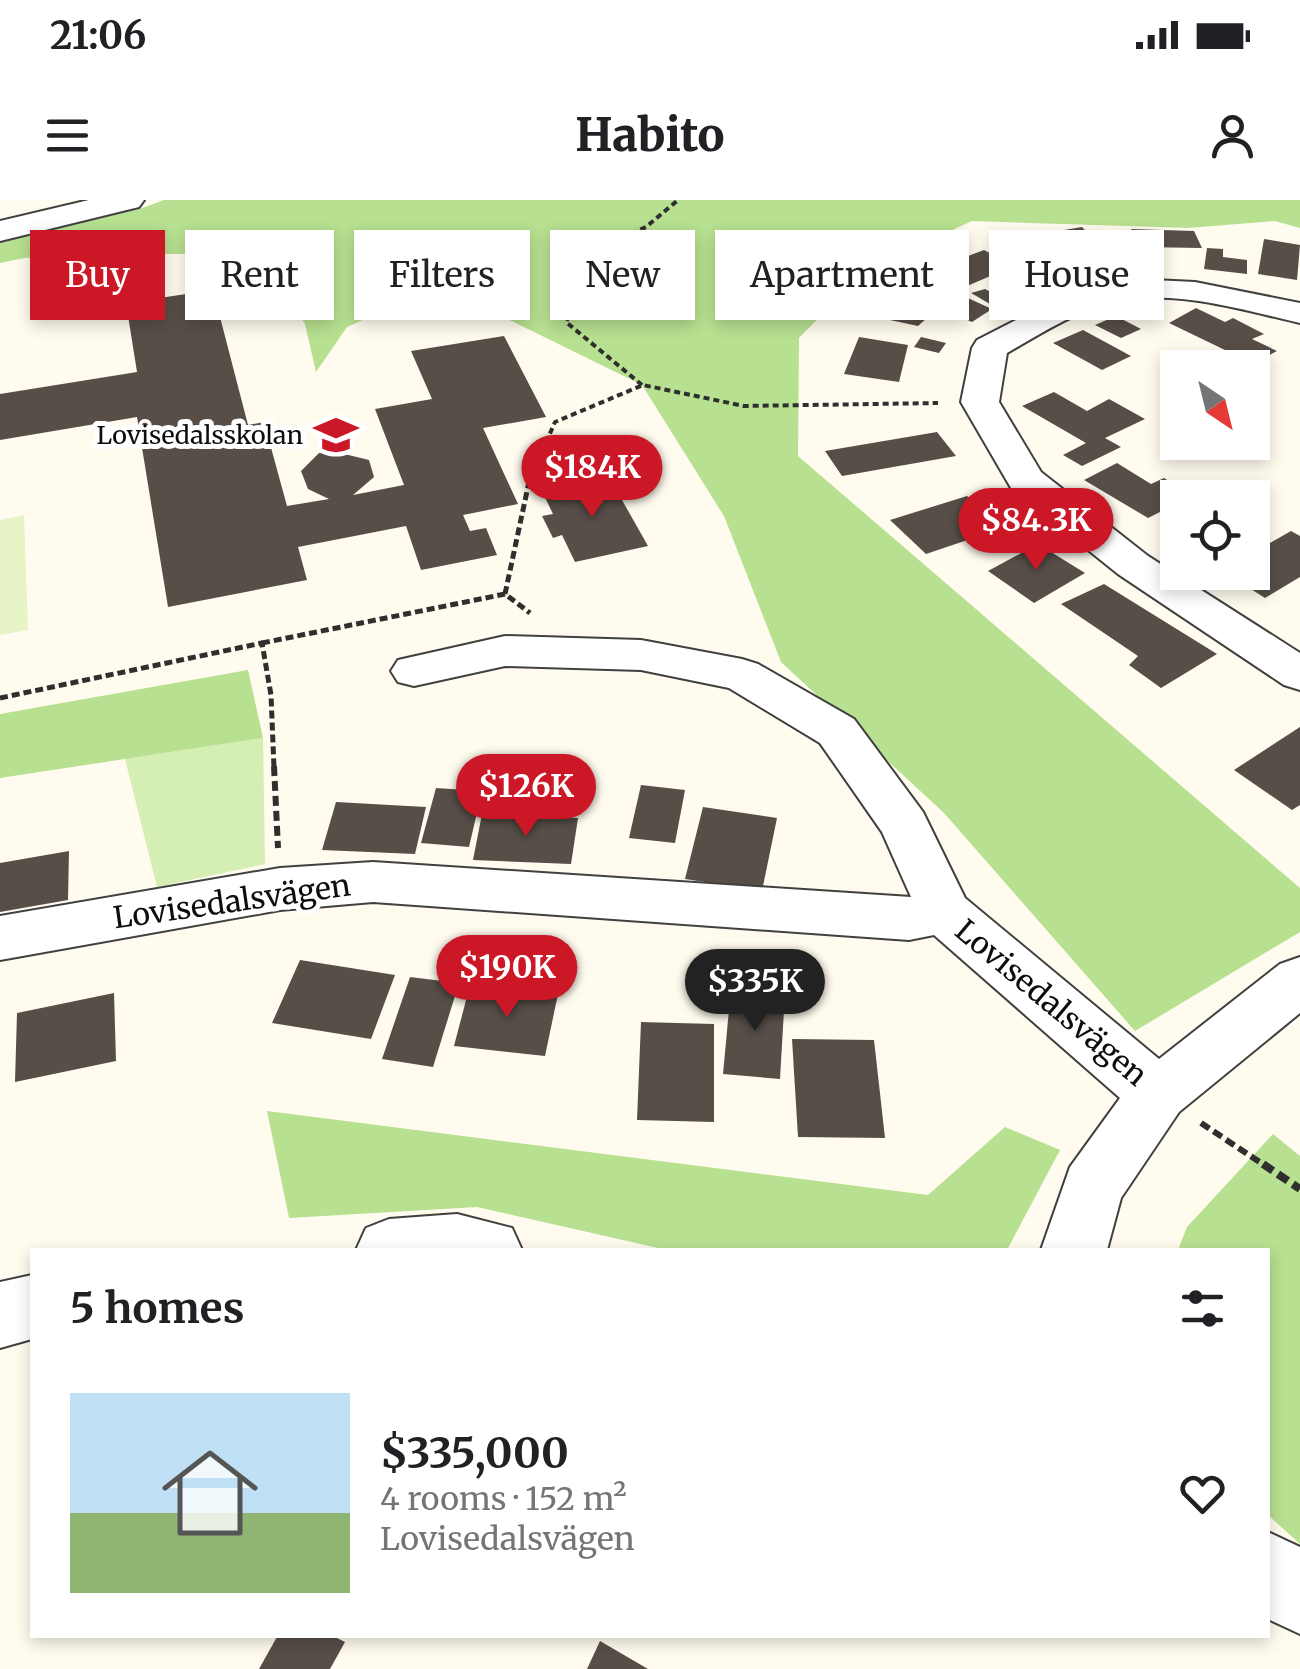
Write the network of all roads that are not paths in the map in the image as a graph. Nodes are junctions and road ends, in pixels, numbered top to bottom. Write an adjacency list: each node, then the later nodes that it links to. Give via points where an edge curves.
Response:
1 (128, 200): 2 (street)
2 (0, 231)
3 (1300, 313): 4 (street, via 1228,296 1128,289 1052,312 990,348 980,402 1024,478 1134,565)
4 (1291, 655)
5 (414, 671): 6 (street, Lovisedalsvägen, via 505,651 641,655 742,674 837,730 905,825)
6 (944, 912): 7 (street, Lovisedalsvägen, via 909,920 373,882 280,890); 9 (street, Lovisedalsvägen)
7 (0, 938)
8 (1300, 980): 9 (street)
9 (1158, 1094): 12 (street, via 1092,1187)
10 (412, 1248): 11 (street)
11 (478, 1248)
12 (1075, 1248)
13 (30, 1308): 14 (street)
14 (0, 1316)
15 (1270, 1572): 16 (street)
16 (1300, 1596)

